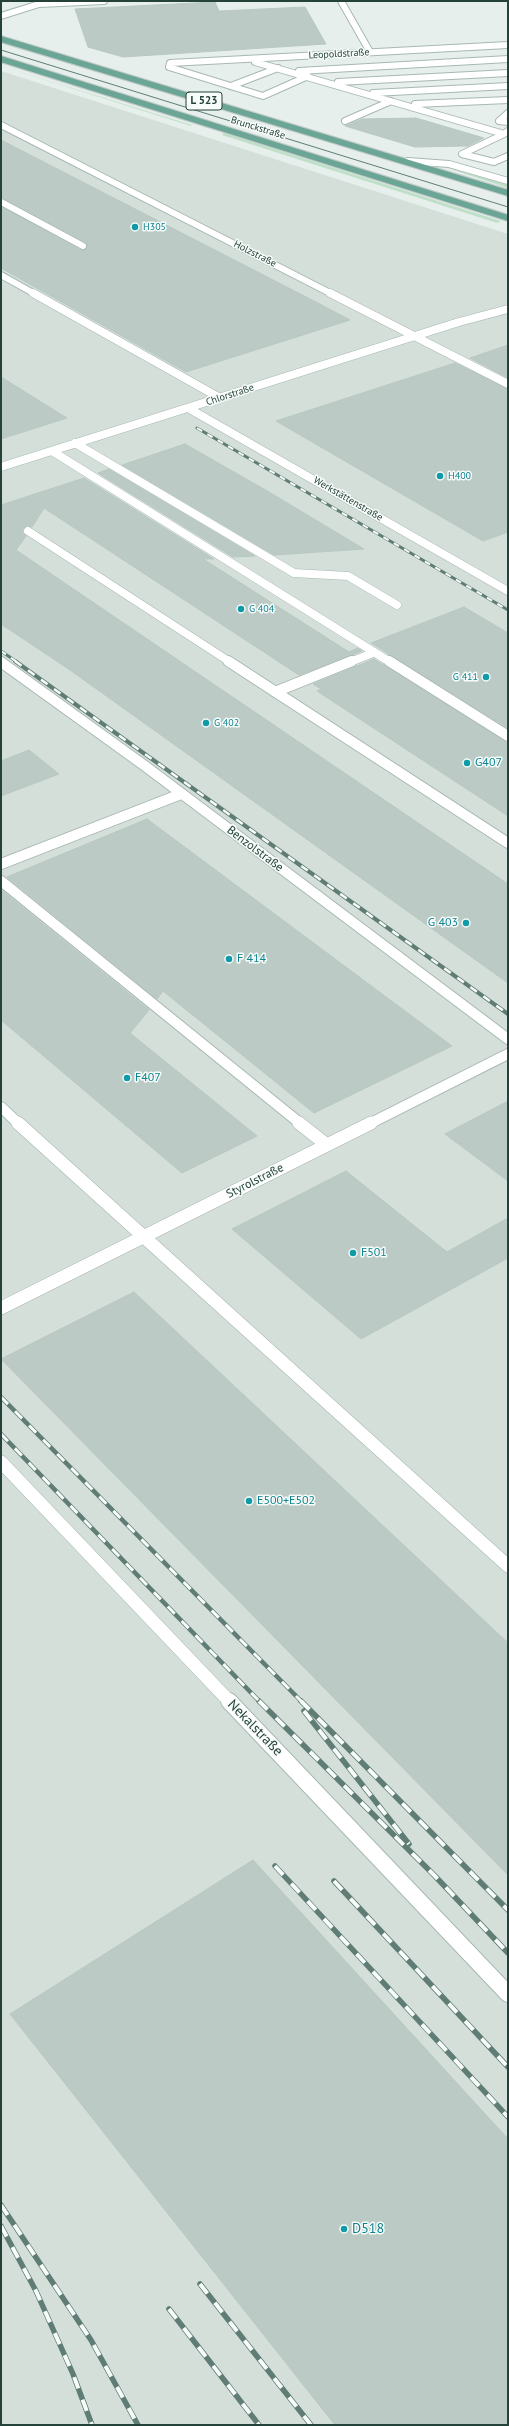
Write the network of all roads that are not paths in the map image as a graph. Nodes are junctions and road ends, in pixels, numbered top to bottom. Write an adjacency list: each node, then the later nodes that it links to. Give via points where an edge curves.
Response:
1 (104, 1): 3 (street, via 39,4)
2 (341, 1): 6 (street)
3 (1, 16)
4 (1, 39): 27 (main road, Brunckstraße / L 523)
5 (508, 45): 6 (street, Leopoldstraße)
6 (370, 52): 8 (street, Leopoldstraße)
7 (1, 59): 31 (main road, Brunckstraße / L 523)
8 (244, 59): 10 (street); 15 (street, Leopoldstraße, via 170,63 169,67)
9 (508, 59): 11 (street)
10 (278, 68): 11 (street); 15 (street)
11 (290, 71): 13 (street)
12 (508, 73): 14 (street)
13 (308, 76): 14 (street); 15 (street, via 263,96)
14 (329, 82): 17 (street)
15 (232, 86)
16 (508, 86): 17 (street)
17 (363, 93): 19 (street)
18 (508, 100): 20 (street)
19 (391, 101): 20 (street); 22 (street)
20 (406, 105): 25 (street)
21 (508, 113): 23 (street, via 499,121)
22 (345, 121)
23 (508, 122)
24 (1, 125): 37 (street, Holzstraße)
25 (506, 132): 26 (street, via 462,154 494,162)
26 (508, 156)
27 (408, 161): 28 (street, via 449,164); 29 (main road, Brunckstraße / L 523)
28 (508, 181)
29 (508, 193)
30 (1, 202): 32 (street)
31 (508, 218)
32 (83, 246)
33 (1, 275): 39 (street)
34 (508, 300): 36 (street, Chlorstraße)
35 (508, 309): 36 (street, Chlorstraße)
36 (459, 322): 37 (street, Chlorstraße)
37 (413, 336): 38 (street, Holzstraße); 39 (street, Chlorstraße)
38 (508, 384)
39 (220, 398): 40 (street, Chlorstraße)
40 (188, 408): 41 (street, Chlorstraße); 45 (street, Werkstättenstraße)
41 (74, 443): 42 (street, Chlorstraße); 46 (street, via 294,573 348,576)
42 (52, 450): 43 (street, Chlorstraße); 47 (street)
43 (1, 467)
44 (28, 531): 49 (street)
45 (506, 587)
46 (397, 605)
47 (372, 653): 49 (street); 50 (street)
48 (1, 662): 51 (street, Benzolstraße)
49 (275, 692): 52 (street)
50 (508, 736)
51 (181, 794): 53 (street); 55 (street, Benzolstraße)
52 (508, 843)
53 (1, 864)
54 (1, 881): 58 (street)
55 (508, 1039)
56 (508, 1054): 58 (street, Styrolstraße)
57 (1, 1107): 59 (street)
58 (327, 1145): 59 (street, Styrolstraße)
59 (144, 1237): 60 (street, Styrolstraße); 62 (street)
60 (1, 1308)
61 (1, 1462): 63 (street, Nekalstraße)
62 (508, 1566)
63 (508, 1994)

